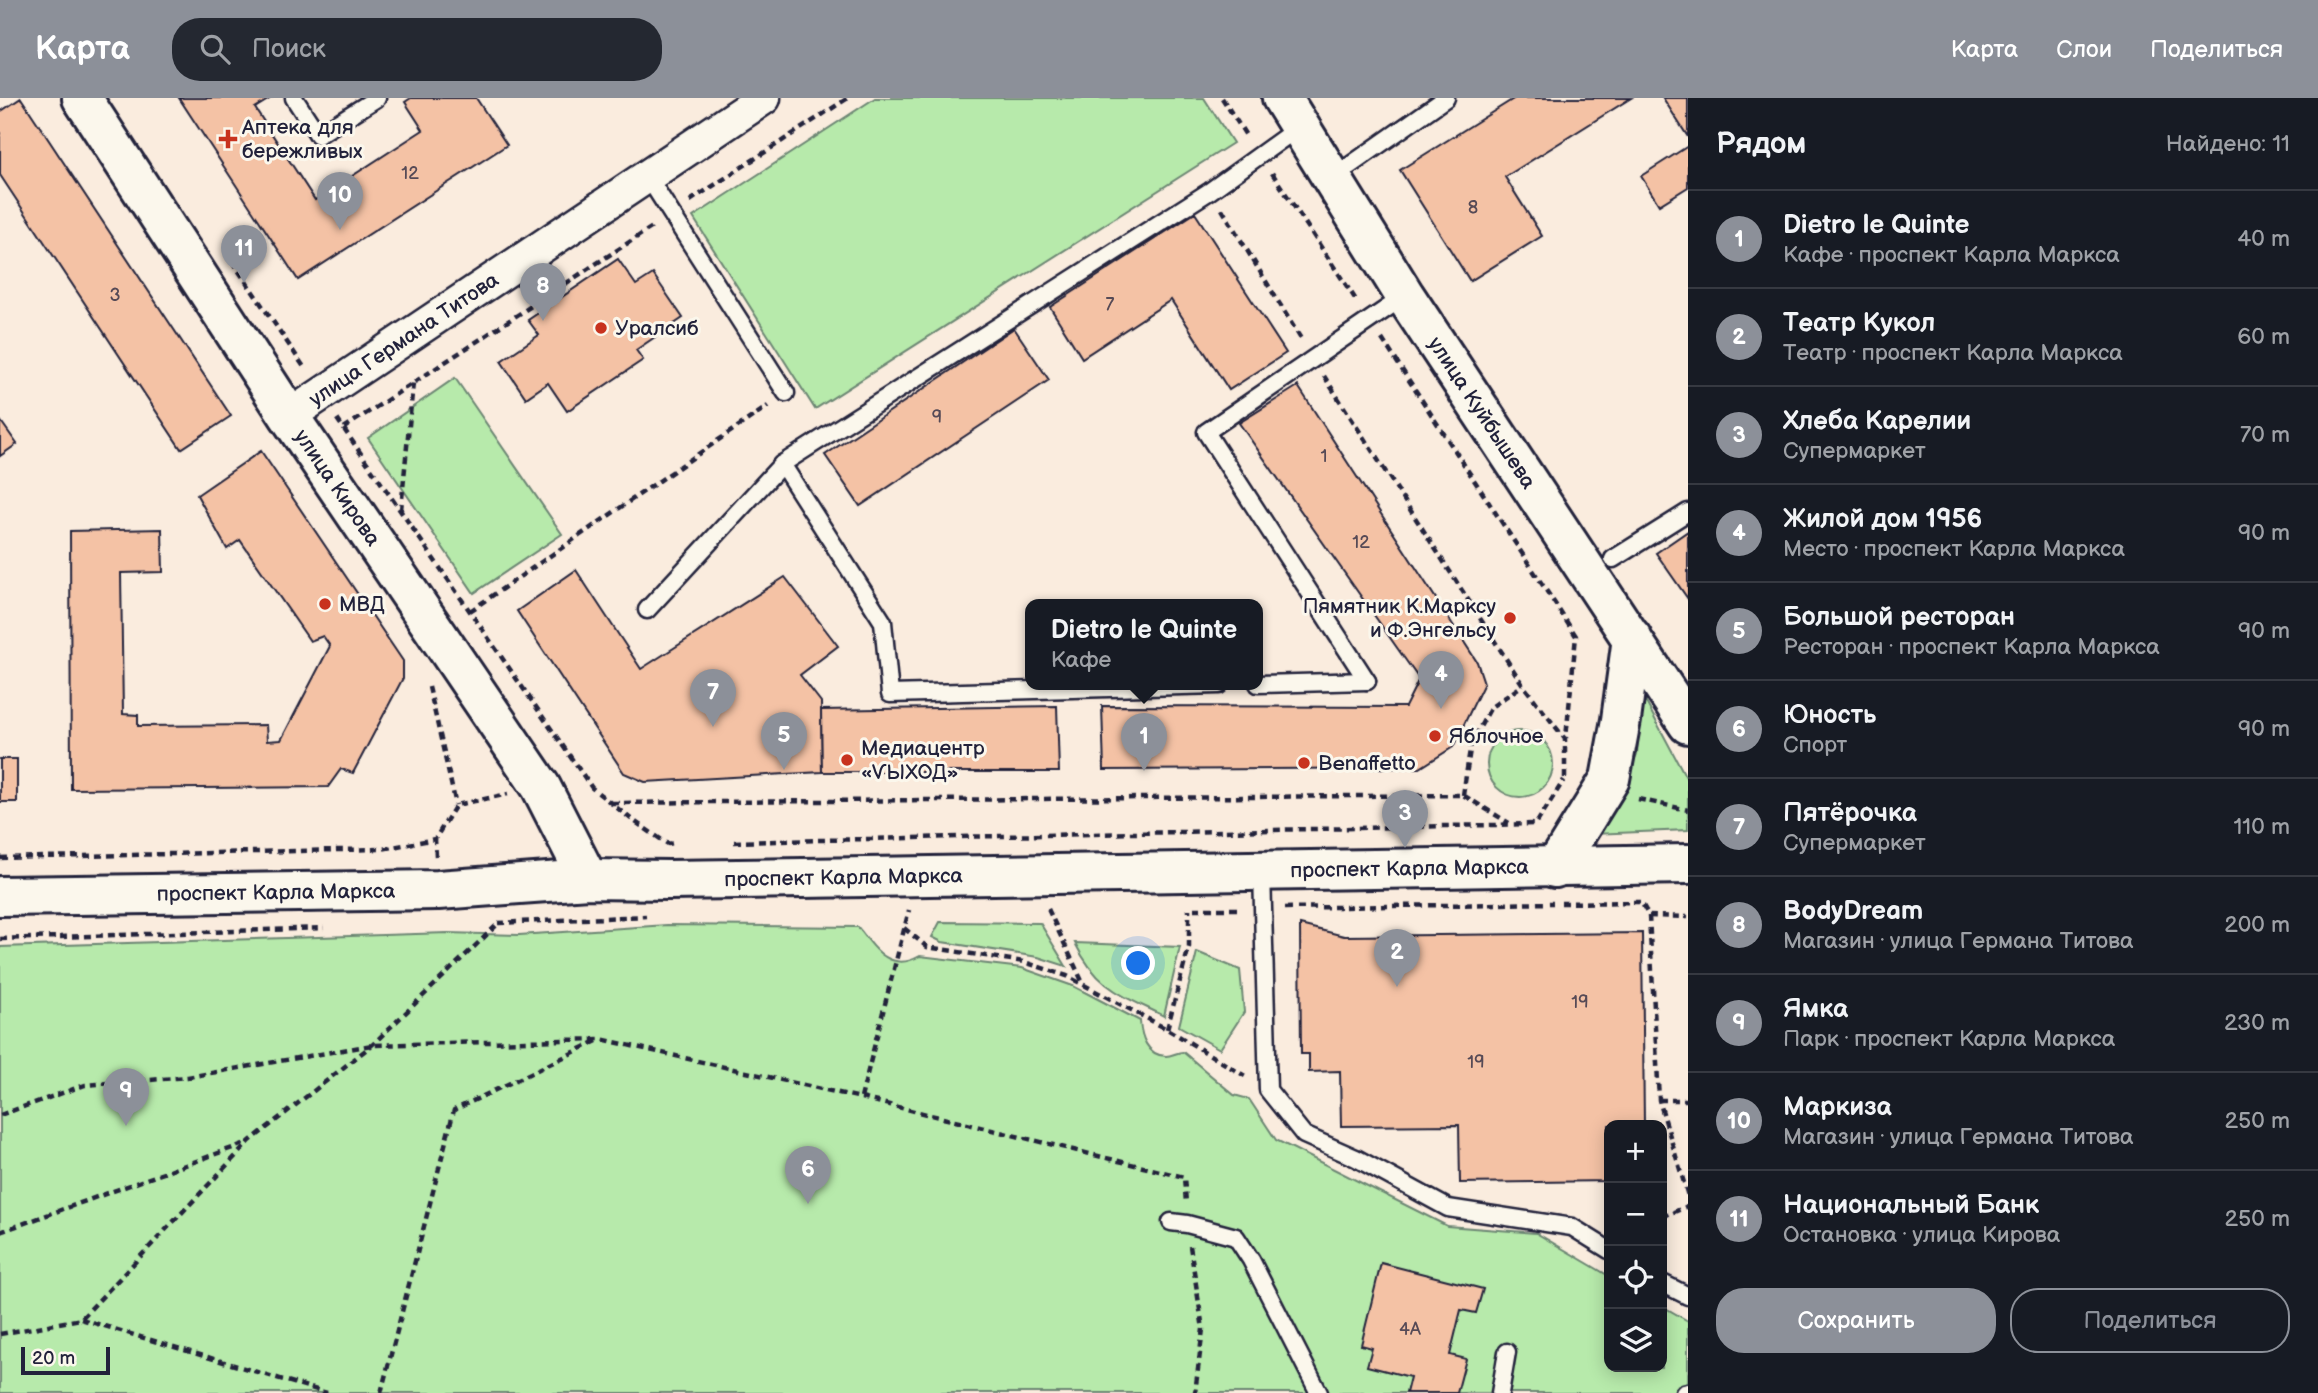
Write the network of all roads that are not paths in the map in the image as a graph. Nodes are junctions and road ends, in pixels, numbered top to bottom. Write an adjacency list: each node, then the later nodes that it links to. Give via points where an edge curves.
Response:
1 (294, 98): 2 (lane, via 318,135)
2 (377, 98)
3 (764, 98): 7 (street, улица Германа Титова)
4 (1446, 98): 8 (lane)
5 (92, 105): 11 (main road, улица Кирова)
6 (1290, 113): 8 (main road, улица Куйбышева); 12 (lane, via 1260,155 1210,191)
7 (648, 177): 10 (lane); 11 (street, улица Германа Титова)
8 (1332, 178): 9 (main road, улица Куйбышева)
9 (1405, 296): 16 (main road, улица Куйбышева); 17 (lane, via 1206,432 1367,681)
10 (786, 393)
11 (289, 416): 22 (main road, улица Кирова, via 541,787)
12 (782, 464): 15 (lane); 18 (lane, via 883,622 890,694)
13 (1688, 512): 14 (lane)
14 (1613, 559)
15 (647, 610)
16 (1632, 638): 19 (main road, улица Куйбышева); 21 (main road, via 1610,779)
17 (1263, 684)
18 (1036, 690)
19 (1688, 724)
20 (1688, 864): 21 (main road, проспект Карла Маркса)
21 (1555, 868): 23 (main road, проспект Карла Маркса)
22 (587, 879): 23 (main road, проспект Карла Маркса); 24 (main road, проспект Карла Маркса, via 438,890)
23 (1263, 890): 26 (lane, via 1268,1090 1304,1135 1448,1208 1572,1227)
24 (0, 895)
25 (1179, 1223): 30 (lane, via 1236,1237)
26 (1604, 1247)
27 (1667, 1286): 28 (lane)
28 (1688, 1296)
29 (1507, 1352): 31 (lane)
30 (1319, 1393)
31 (1500, 1393)

